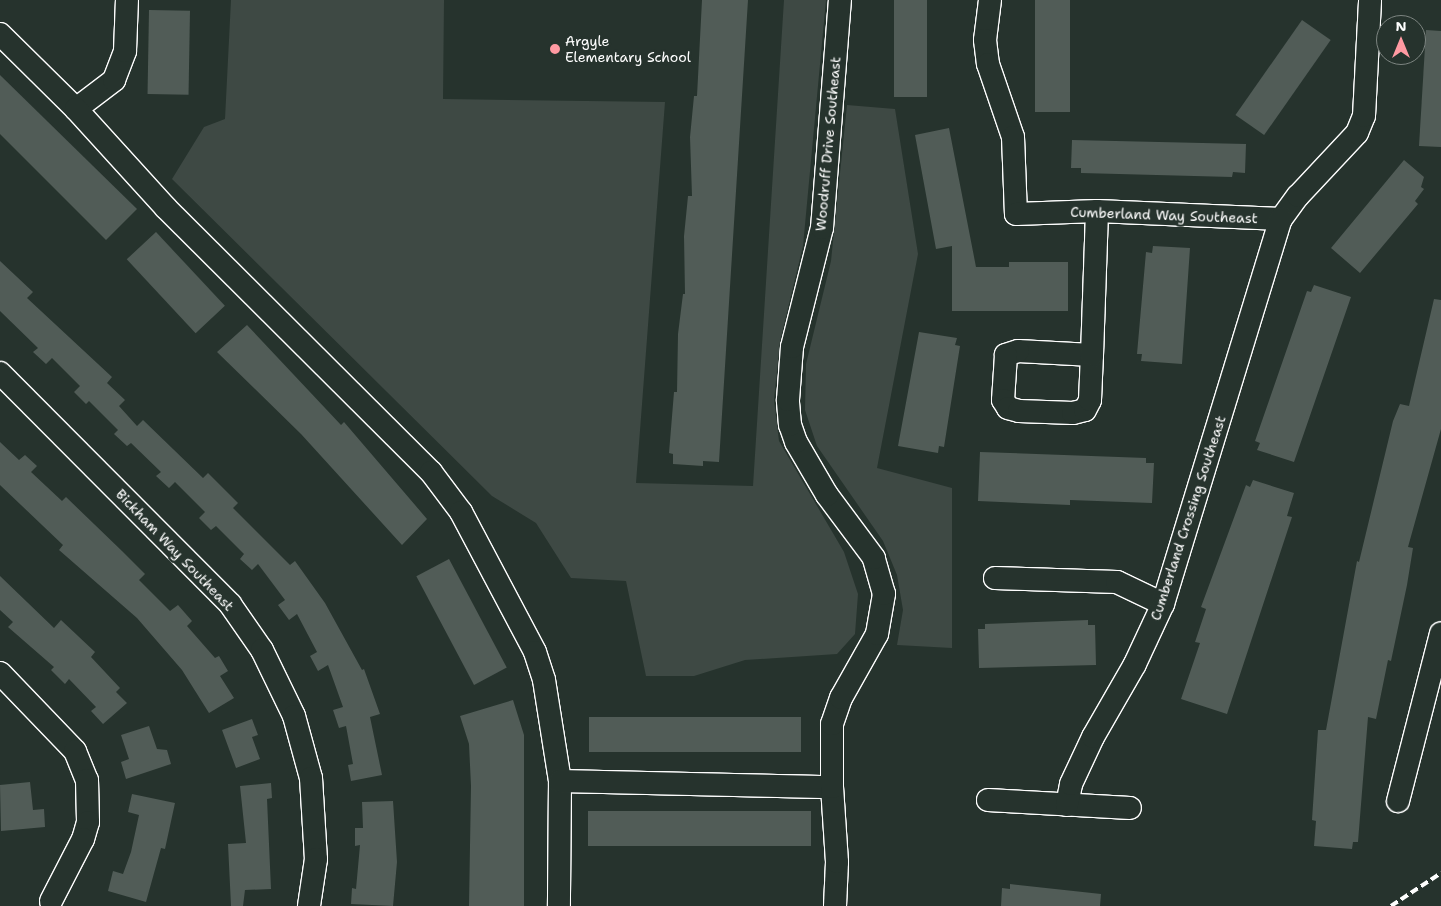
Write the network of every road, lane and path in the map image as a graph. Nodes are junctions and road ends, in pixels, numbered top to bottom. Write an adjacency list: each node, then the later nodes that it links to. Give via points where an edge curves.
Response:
1 (127, 0): 6 (street, via 125,51 114,80)
2 (840, 0): 16 (street, Woodruff Drive Southeast, via 822,228 792,347 788,400 790,425 796,442 828,495 874,558 884,594 877,634 841,698 832,724)
3 (990, 0): 7 (street, Cumberland Way Southeast, via 985,40 988,64 1013,137 1016,214)
4 (1370, 0): 8 (street, via 1364,116 1357,133 1298,196)
5 (0, 34): 6 (street)
6 (76, 109): 15 (street, via 166,208 447,492 535,652 550,713)
7 (1097, 210): 8 (street, Cumberland Way Southeast); 9 (street)
8 (1282, 219): 12 (street, Cumberland Crossing Southeast)
9 (1092, 355)
10 (0, 373): 22 (street, Bickham Way Southeast, via 230,604 262,650 294,716 311,778 316,851)
11 (995, 578): 12 (street, via 1117,582)
12 (1162, 604): 19 (street, Cumberland Crossing Southeast, via 1135,664 1093,737 1071,784)
13 (1441, 633): 18 (street)
14 (0, 673): 21 (street, via 63,737 84,765 87,780 85,831)
15 (560, 781): 16 (street); 23 (street)
16 (832, 787): 24 (street, Woodruff Drive Southeast, via 838,862)
17 (988, 800): 19 (street)
18 (1398, 801)
19 (1067, 805): 20 (street)
20 (1130, 808)
21 (51, 901)
22 (309, 906)
23 (559, 906)
24 (835, 906)

